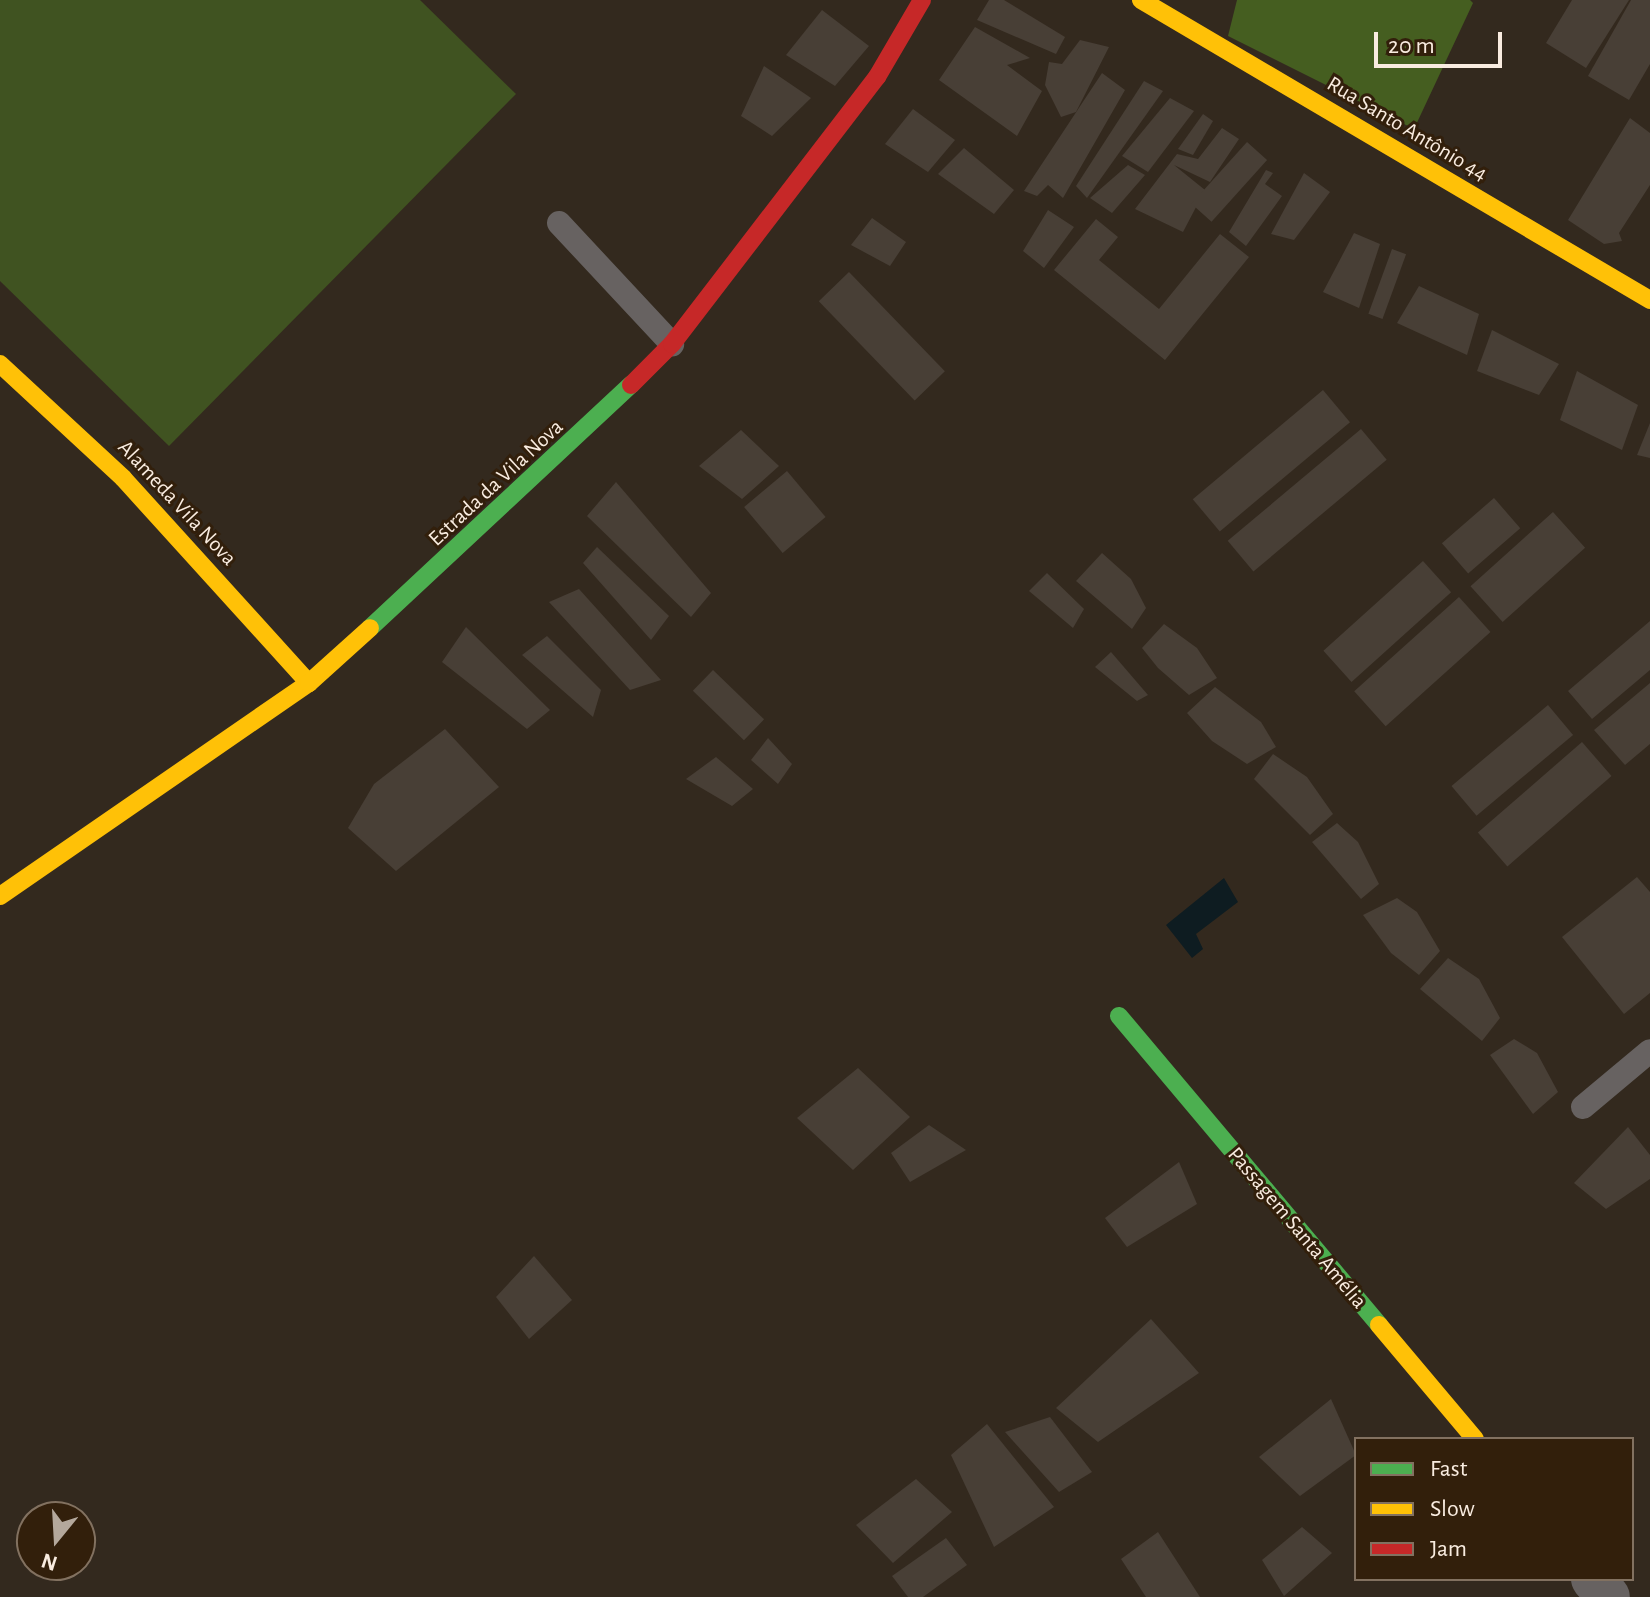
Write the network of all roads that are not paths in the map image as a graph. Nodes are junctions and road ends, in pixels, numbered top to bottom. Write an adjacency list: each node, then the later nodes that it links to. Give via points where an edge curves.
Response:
1 (922, 0): 5 (street, Estrada da Vila Nova, via 868,89)
2 (1141, 0): 4 (street, Rua Santo Antônio 44)
3 (559, 223): 5 (lane)
4 (1650, 300)
5 (672, 344): 7 (street, Estrada da Vila Nova, via 525,491)
6 (0, 364): 7 (street, Alameda Vila Nova, via 123,478)
7 (309, 683): 8 (street, Estrada da Vila Nova)
8 (0, 896)
9 (1119, 1016): 12 (street, Passagem Santa Amélia)
10 (1650, 1051): 11 (lane)
11 (1583, 1107)
12 (1473, 1437)
13 (1595, 1581): 14 (street)
14 (1608, 1597)

